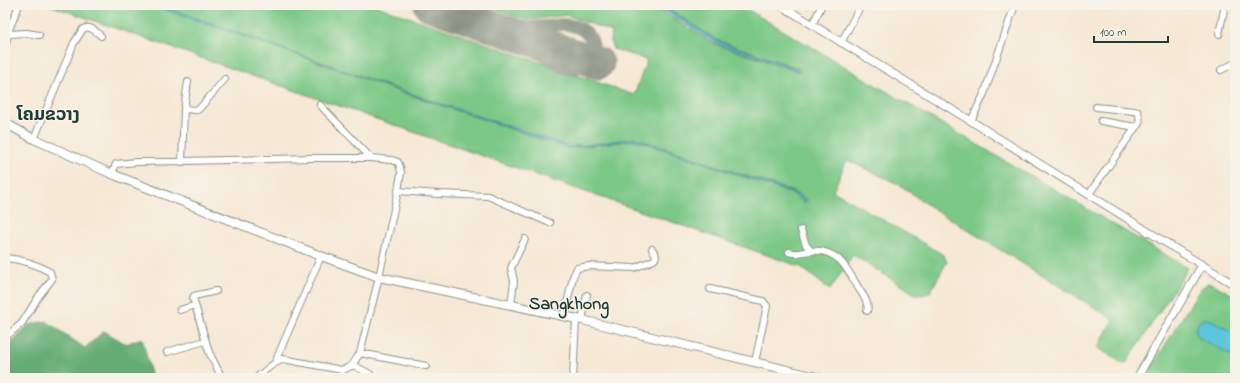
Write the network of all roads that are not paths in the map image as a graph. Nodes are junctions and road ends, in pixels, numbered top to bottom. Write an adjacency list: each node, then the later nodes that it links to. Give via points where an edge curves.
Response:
1 (19, 5): 8 (street)
2 (780, 5): 7 (street)
3 (822, 5): 7 (street)
4 (862, 5): 12 (street)
5 (1015, 5): 21 (street)
6 (1225, 5): 9 (street)
7 (812, 25): 12 (street)
8 (8, 34): 10 (street); 13 (street)
9 (1219, 34)
10 (39, 35)
11 (101, 36): 25 (street, via 92,28 84,29 74,43)
12 (841, 43): 21 (street)
13 (5, 47)
14 (1235, 63): 15 (street)
15 (1221, 70)
16 (225, 79): 20 (street, via 199,109)
17 (188, 82): 20 (street)
18 (320, 105): 26 (street)
19 (1096, 106): 24 (street, via 1138,112 1139,123)
20 (184, 108): 27 (street)
21 (972, 121): 30 (street)
22 (1101, 121): 24 (street)
23 (5, 123): 25 (main road)
24 (1136, 127): 30 (street)
25 (34, 139): 28 (main road)
26 (371, 158): 27 (street); 29 (street, via 398,162 401,173)
27 (182, 162): 28 (street, via 116,164)
28 (112, 174): 37 (main road)
29 (398, 191): 31 (street, via 488,196); 40 (street)
30 (1089, 194): 39 (street)
31 (550, 223)
32 (800, 230): 35 (street)
33 (524, 239): 46 (street, via 511,268 514,281)
34 (652, 249): 49 (street, via 656,258 634,268 577,268)
35 (811, 251): 36 (street, via 793,254); 48 (street, via 822,251 839,259 866,302)
36 (789, 252)
37 (321, 256): 40 (main road); 56 (street)
38 (5, 258): 51 (street, via 16,259 44,269 50,272 52,279 22,323)
39 (1202, 265): 41 (street); 66 (street)
40 (379, 277): 46 (main road); 54 (street)
41 (1235, 285)
42 (710, 290): 55 (street, via 763,301 766,304)
43 (216, 291): 45 (street, via 194,296)
44 (587, 295): 50 (street)
45 (195, 305): 47 (street); 52 (street)
46 (511, 305): 49 (main road)
47 (180, 310)
48 (867, 311)
49 (564, 317): 50 (main road)
50 (579, 320): 55 (main road); 64 (street)
51 (5, 340)
52 (205, 341): 53 (street); 60 (street)
53 (167, 352)
54 (360, 353): 57 (street); 58 (street)
55 (755, 362): 65 (main road)
56 (275, 363): 59 (street, via 288,360); 61 (street)
57 (352, 365): 59 (street); 63 (street)
58 (426, 366)
59 (342, 370): 62 (street)
60 (221, 378)
61 (256, 378)
62 (342, 378)
63 (373, 378)
64 (573, 378)
65 (820, 378)
66 (1137, 378)

